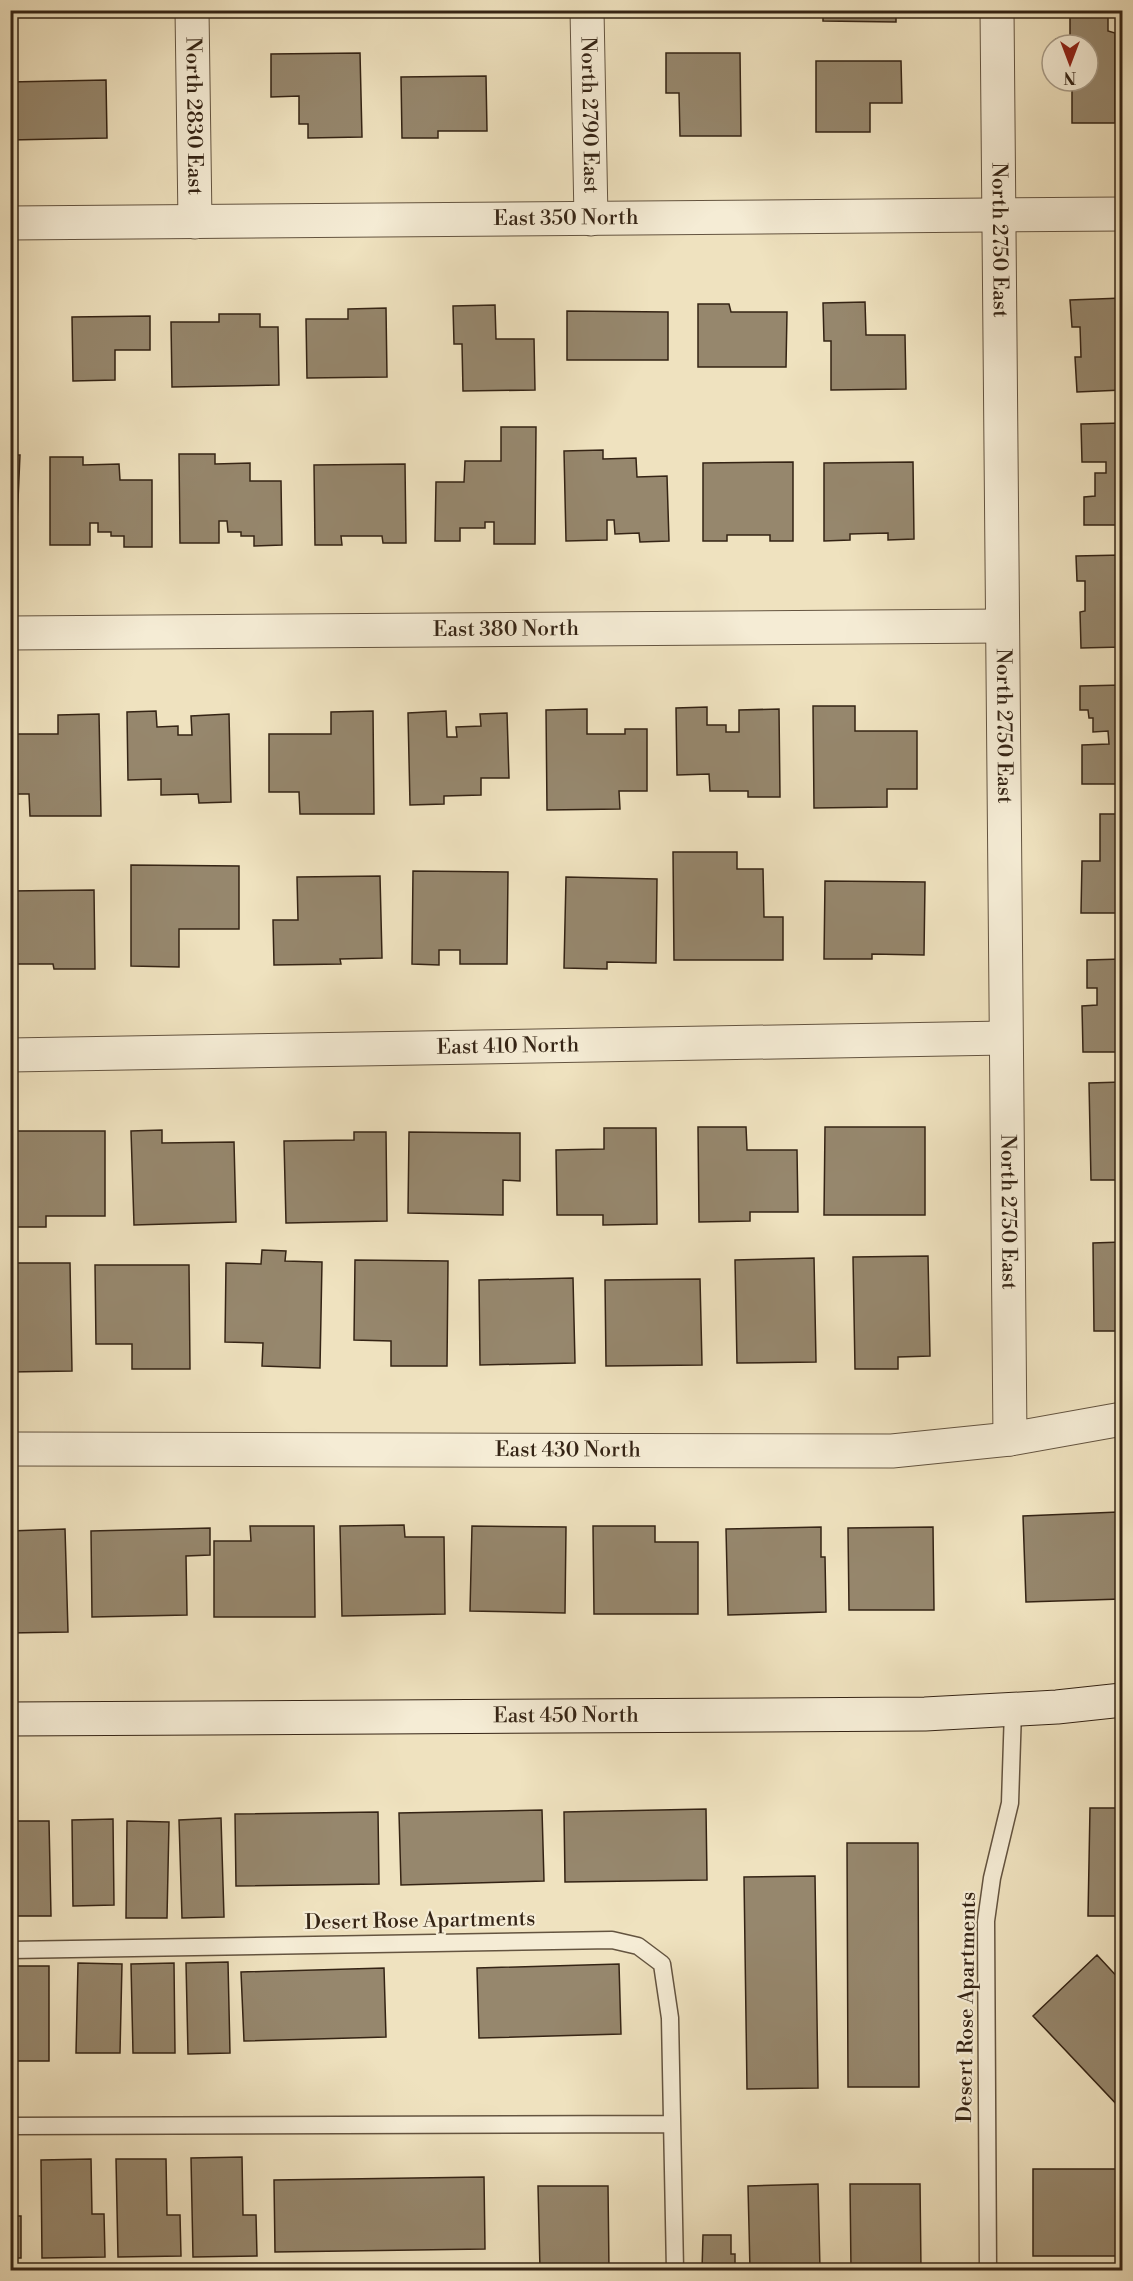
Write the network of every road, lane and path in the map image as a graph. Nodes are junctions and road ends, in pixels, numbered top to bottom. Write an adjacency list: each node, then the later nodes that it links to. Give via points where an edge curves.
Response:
1 (192, 10): 7 (street, North 2830 East)
2 (587, 10): 6 (street, North 2790 East)
3 (998, 10): 5 (street, North 2750 East)
4 (1122, 214): 5 (street, East 350 North)
5 (999, 215): 6 (street, East 350 North); 9 (street, North 2750 East)
6 (591, 219): 7 (street, East 350 North)
7 (195, 222): 8 (street, East 350 North)
8 (10, 223)
9 (1002, 626): 10 (street, East 380 North); 11 (street, North 2750 East)
10 (10, 633)
11 (1005, 1038): 12 (street, East 410 North); 14 (street, North 2750 East)
12 (10, 1054)
13 (1122, 1419): 14 (street, East 430 North)
14 (1010, 1439): 15 (street, East 430 North, via 892,1451)
15 (10, 1449)
16 (1122, 1700): 17 (street, East 450 North)
17 (1013, 1710): 18 (street, East 450 North, via 913,1714); 23 (lane, Desert Rose Apartments, via 1010,1803 986,1921)
18 (10, 1719)
19 (10, 1950): 20 (lane, Desert Rose Apartments, via 612,1940 638,1946 662,1964 667,1989)
20 (672, 2124): 21 (lane); 22 (lane, Desert Rose Apartments)
21 (10, 2126)
22 (675, 2271)
23 (988, 2271)

